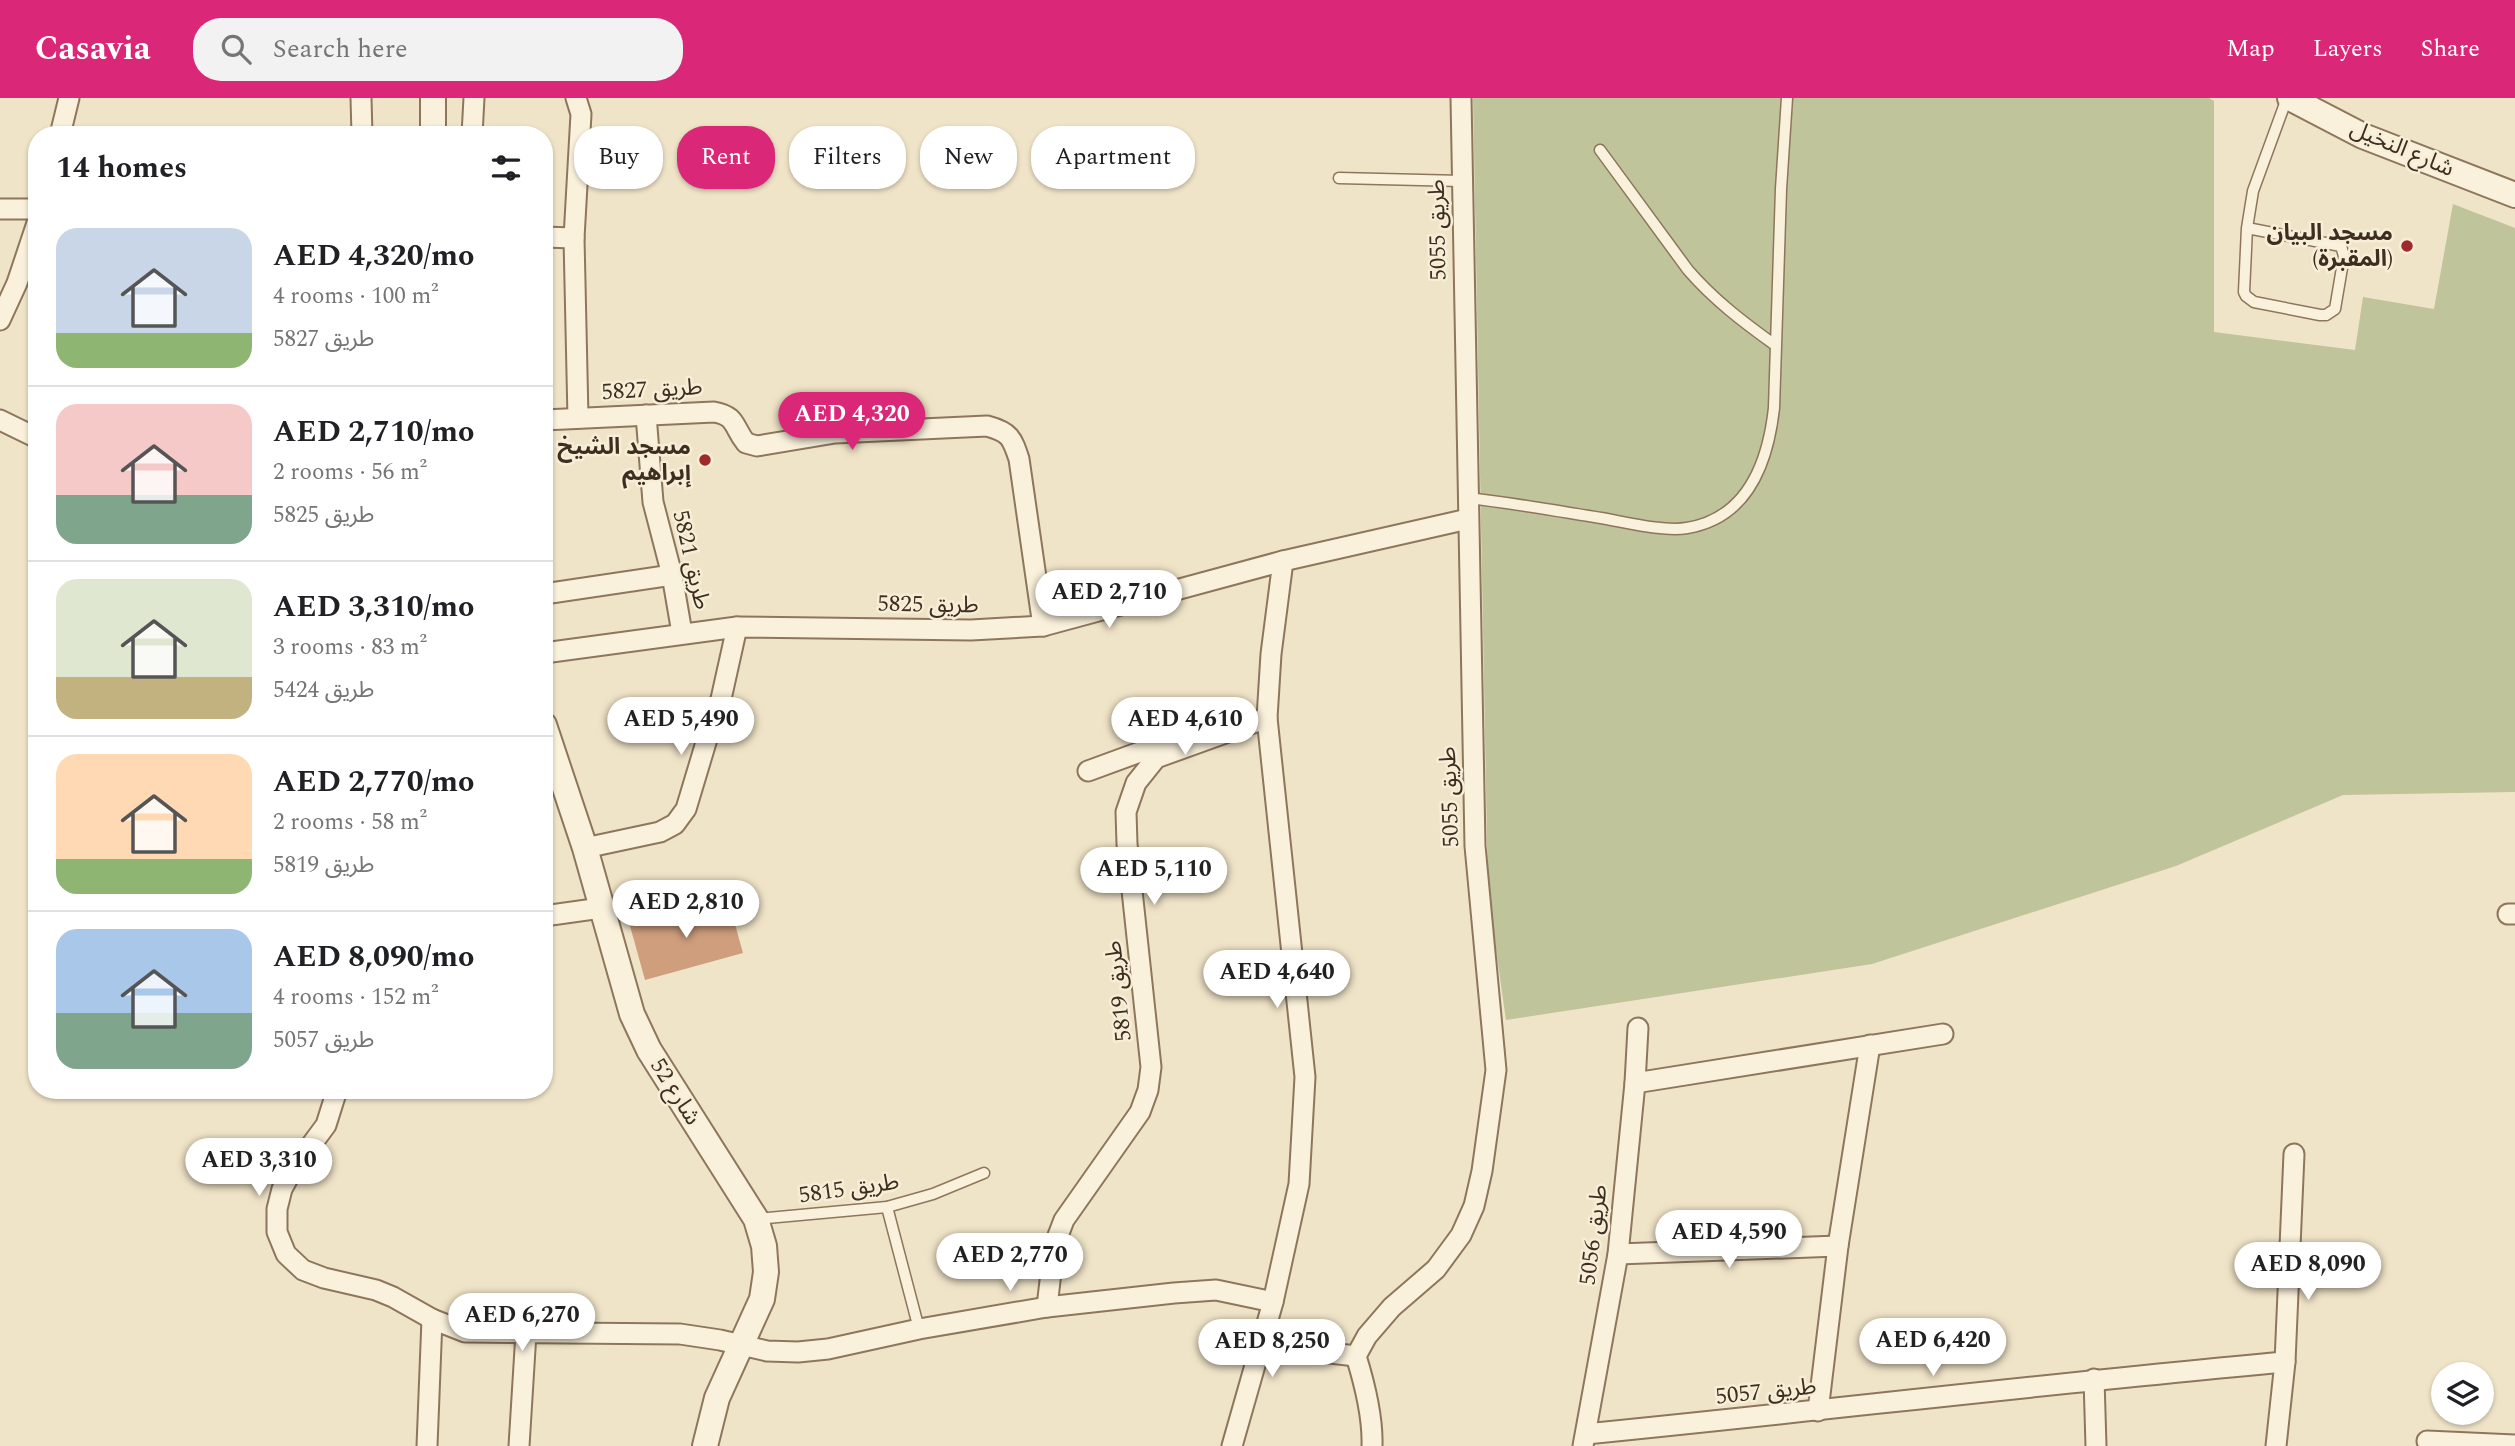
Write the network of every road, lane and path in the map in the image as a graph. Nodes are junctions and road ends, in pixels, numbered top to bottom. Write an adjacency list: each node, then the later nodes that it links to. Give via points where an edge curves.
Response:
1 (69, 98): 9 (street)
2 (360, 98): 10 (street)
3 (433, 98): 11 (street)
4 (474, 98): 12 (street)
5 (576, 98): 21 (street, via 581,142)
6 (1461, 98): 15 (street, طريق 5055)
7 (1787, 98): 26 (lane)
8 (2289, 98): 16 (street, شارع النخيل, via 2363,136); 19 (lane, via 2258,173)
9 (62, 126)
10 (362, 126)
11 (433, 126)
12 (472, 126)
13 (1600, 150): 26 (lane, via 1703,288)
14 (1339, 178): 15 (lane)
15 (1462, 181): 32 (street, طريق 5055)
16 (2515, 195)
17 (0, 209): 18 (street)
18 (28, 209)
19 (2247, 228): 19 (lane, via 2246,296 2254,302 2320,315 2331,313 2337,304 2343,249)
20 (553, 237): 21 (street)
21 (574, 238): 28 (street)
22 (28, 250): 23 (street)
23 (17, 283): 24 (street); 25 (street)
24 (28, 284)
25 (0, 320)
26 (1775, 345): 32 (lane, via 1771,435 1747,493 1720,517 1686,528 1650,526)
27 (646, 415): 28 (street, طريق 5827); 35 (street, طريق 5821, via 653,502); 37 (street, طريق 5827, via 726,414 746,443 757,446 835,433 988,426 1004,431 1019,459)
28 (578, 418): 29 (street, طريق 5827)
29 (553, 419)
30 (0, 420): 31 (street)
31 (28, 434)
32 (1467, 498): 33 (street, طريق 5055)
33 (1468, 519): 34 (street, طريق 5825); 65 (street, طريق 5055, via 1475,846 1496,1070 1474,1206 1461,1235 1436,1269 1383,1317)
34 (1283, 561): 37 (street, طريق 5825); 41 (street)
35 (672, 575): 36 (street); 39 (street, طريق 5821)
36 (553, 593)
37 (1043, 626): 38 (street, طريق 5825, via 971,630)
38 (737, 627): 39 (street, طريق 5825); 44 (street, طريق 5821, via 721,699 686,809 675,824 660,832)
39 (682, 633): 40 (street, طريق 5825)
40 (553, 652)
41 (1267, 712): 43 (street); 58 (street, via 1304,1077 1299,1184); 59 (street, طريق 5819, via 1156,758 1136,783 1126,812 1127,844 1151,1067 1148,1090 1140,1112 1064,1220 1054,1246)
42 (553, 752): 44 (street, شارع 52)
43 (1088, 771)
44 (585, 848): 45 (street, شارع 52)
45 (601, 908): 46 (street); 55 (street, شارع 52, via 632,1014 649,1050)
46 (553, 915)
47 (1638, 1028): 50 (street, طريق 5056)
48 (1943, 1034): 49 (street)
49 (1870, 1045): 50 (street); 56 (street)
50 (1635, 1083): 57 (street, طريق 5056)
51 (334, 1099): 60 (street, via 326,1125 282,1188 277,1232 286,1254 303,1270 376,1290)
52 (2294, 1154): 66 (street)
53 (985, 1173): 54 (lane, طريق 5815)
54 (887, 1207): 55 (lane, طريق 5815); 61 (lane)
55 (756, 1219): 64 (street, شارع 52, via 766,1272 762,1299)
56 (1838, 1246): 57 (street); 68 (street)
57 (1618, 1254): 69 (street, طريق 5056)
58 (1273, 1302): 59 (street, via 1216,1290); 63 (street)
59 (1047, 1307): 61 (street)
60 (432, 1319): 62 (street, via 465,1332); 72 (street)
61 (919, 1329): 64 (street, via 828,1349 767,1351)
62 (526, 1333): 64 (street, via 680,1334); 73 (street)
63 (1260, 1345): 65 (street); 75 (street)
64 (741, 1346): 74 (street, شارع 52, via 717,1398)
65 (1356, 1356): 76 (street)
66 (2284, 1362): 67 (street, طريق 5057); 78 (street)
67 (2094, 1379): 68 (street, طريق 5057); 77 (street)
68 (1818, 1411): 69 (street, طريق 5057)
69 (1585, 1440)
70 (2427, 1441): 71 (street)
71 (2515, 1445)
72 (427, 1446)
73 (519, 1446)
74 (705, 1446)
75 (1232, 1446)
76 (1372, 1446)
77 (2095, 1446)
78 (2276, 1446)

